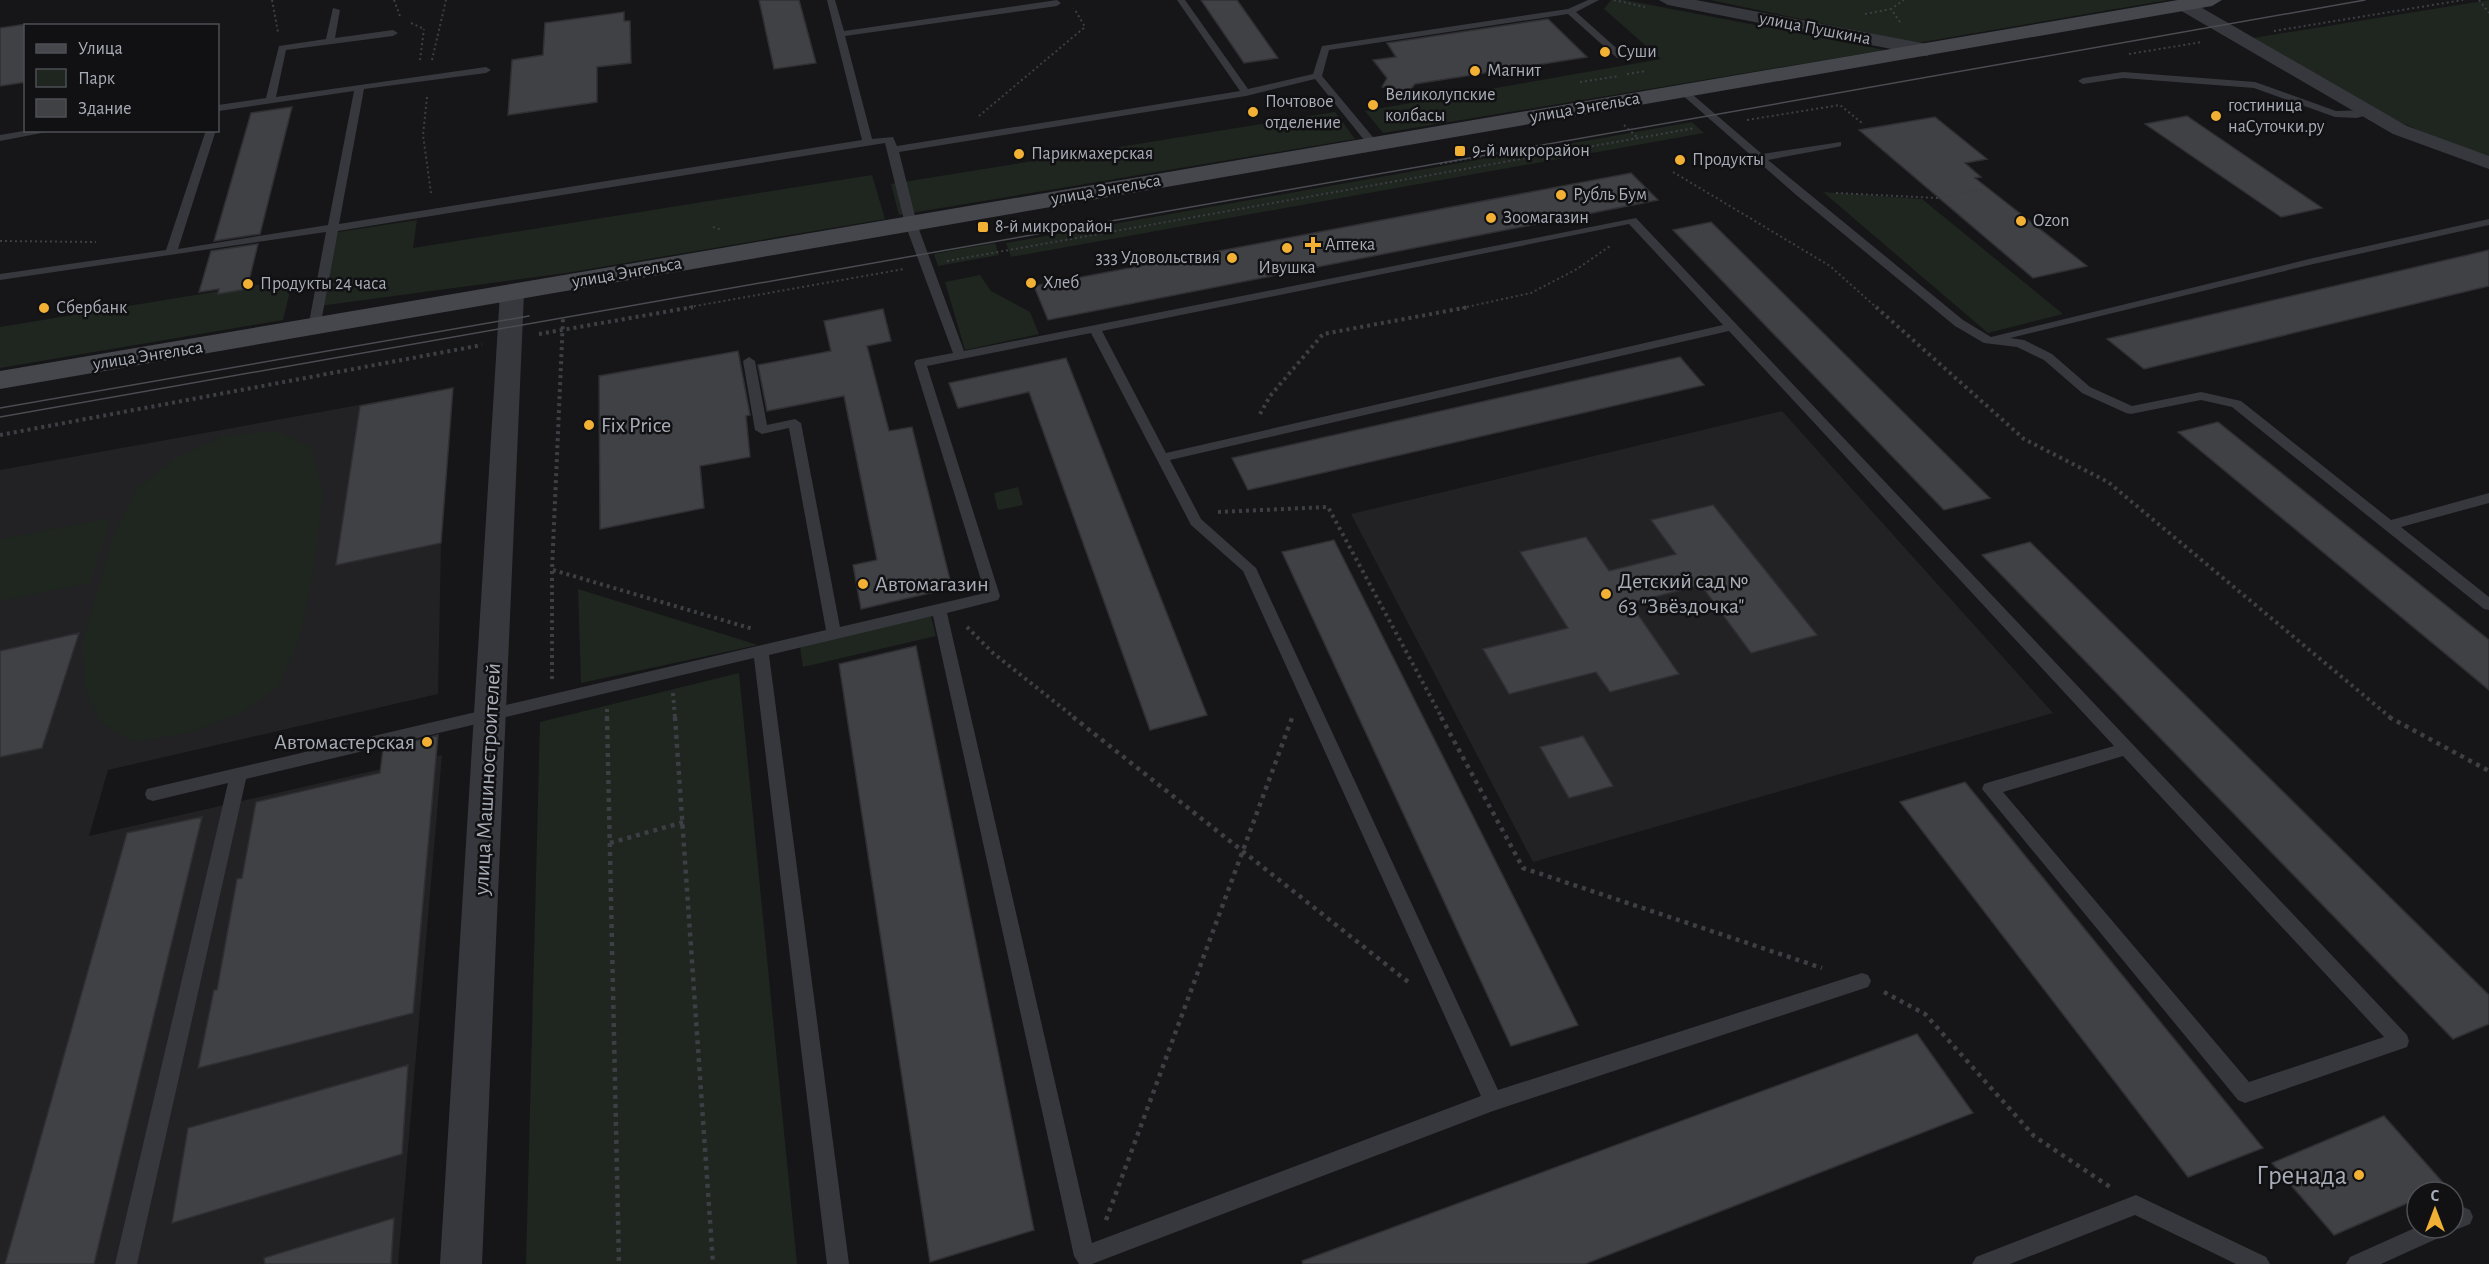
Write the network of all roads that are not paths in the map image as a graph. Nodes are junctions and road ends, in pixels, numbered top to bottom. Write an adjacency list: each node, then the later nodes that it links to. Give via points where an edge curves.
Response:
1 (831, 0): 11 (lane)
2 (1181, 0): 20 (lane)
3 (1595, 0): 9 (lane)
4 (1668, 0): 13 (street, улица Пушкина)
5 (2212, 0): 7 (main road, улица Энгельса)
6 (1057, 3): 11 (lane)
7 (2184, 5): 13 (main road, улица Энгельса); 23 (street)
8 (336, 10): 12 (lane)
9 (1570, 11): 14 (lane); 16 (lane, via 1324,48)
10 (393, 33): 12 (lane)
11 (840, 34): 27 (lane)
12 (330, 41): 21 (lane, via 282,48)
13 (1927, 50): 19 (main road, улица Энгельса)
14 (1620, 56)
15 (486, 70): 18 (lane)
16 (1317, 76): 20 (lane); 28 (lane)
17 (2083, 81): 23 (lane, via 2122,75 2255,85 2335,114)
18 (360, 87): 21 (lane); 35 (lane)
19 (1683, 91): 28 (main road, улица Энгельса); 31 (lane)
20 (1245, 93): 30 (lane)
21 (270, 100): 22 (lane)
22 (219, 109)
23 (2368, 113): 32 (street, via 2400,130)
24 (39, 132): 26 (lane)
25 (211, 132): 36 (lane)
26 (0, 138)
27 (868, 142): 30 (lane, via 890,139); 35 (lane)
28 (1373, 144): 34 (main road, улица Энгельса)
29 (1837, 144): 31 (lane)
30 (893, 150): 34 (lane)
31 (1760, 158): 42 (lane, via 1959,323)
32 (2489, 163)
33 (2489, 222): 42 (lane)
34 (911, 224): 38 (main road, улица Энгельса); 43 (lane)
35 (333, 228): 36 (lane); 40 (lane)
36 (171, 253): 37 (lane)
37 (0, 278)
38 (512, 293): 40 (main road, улица Энгельса); 53 (street, улица Машиностроителей)
39 (1733, 326): 41 (lane, via 1632,220); 46 (lane); 54 (lane)
40 (314, 328): 45 (main road, улица Энгельса)
41 (1095, 329): 43 (lane); 46 (lane)
42 (1988, 340): 48 (lane, via 2020,344 2048,357 2086,390 2131,410 2201,396 2236,404)
43 (960, 356): 50 (lane, via 920,363 993,596)
44 (749, 361): 51 (lane, via 762,430 795,423)
45 (0, 380)
46 (1162, 458): 58 (lane, via 1196,522 1249,568)
47 (2489, 498): 48 (lane)
48 (2391, 525): 49 (lane)
49 (2489, 605)
50 (943, 608): 51 (lane); 58 (lane, via 1085,1256)
51 (834, 635): 52 (lane)
52 (762, 651): 53 (lane); 62 (lane)
53 (490, 714): 55 (lane); 61 (street, улица Машиностроителей)
54 (2126, 749): 54 (lane, via 2327,964 2400,1041 2245,1093 1990,789)
55 (239, 773): 56 (lane); 60 (lane)
56 (153, 794)
57 (1862, 981): 58 (lane)
58 (1493, 1101)
59 (2411, 1240): 65 (lane)
60 (126, 1264)
61 (461, 1264)
62 (838, 1264)
63 (1983, 1264): 64 (lane, via 2136,1205)
64 (2259, 1264)
65 (2357, 1264)

